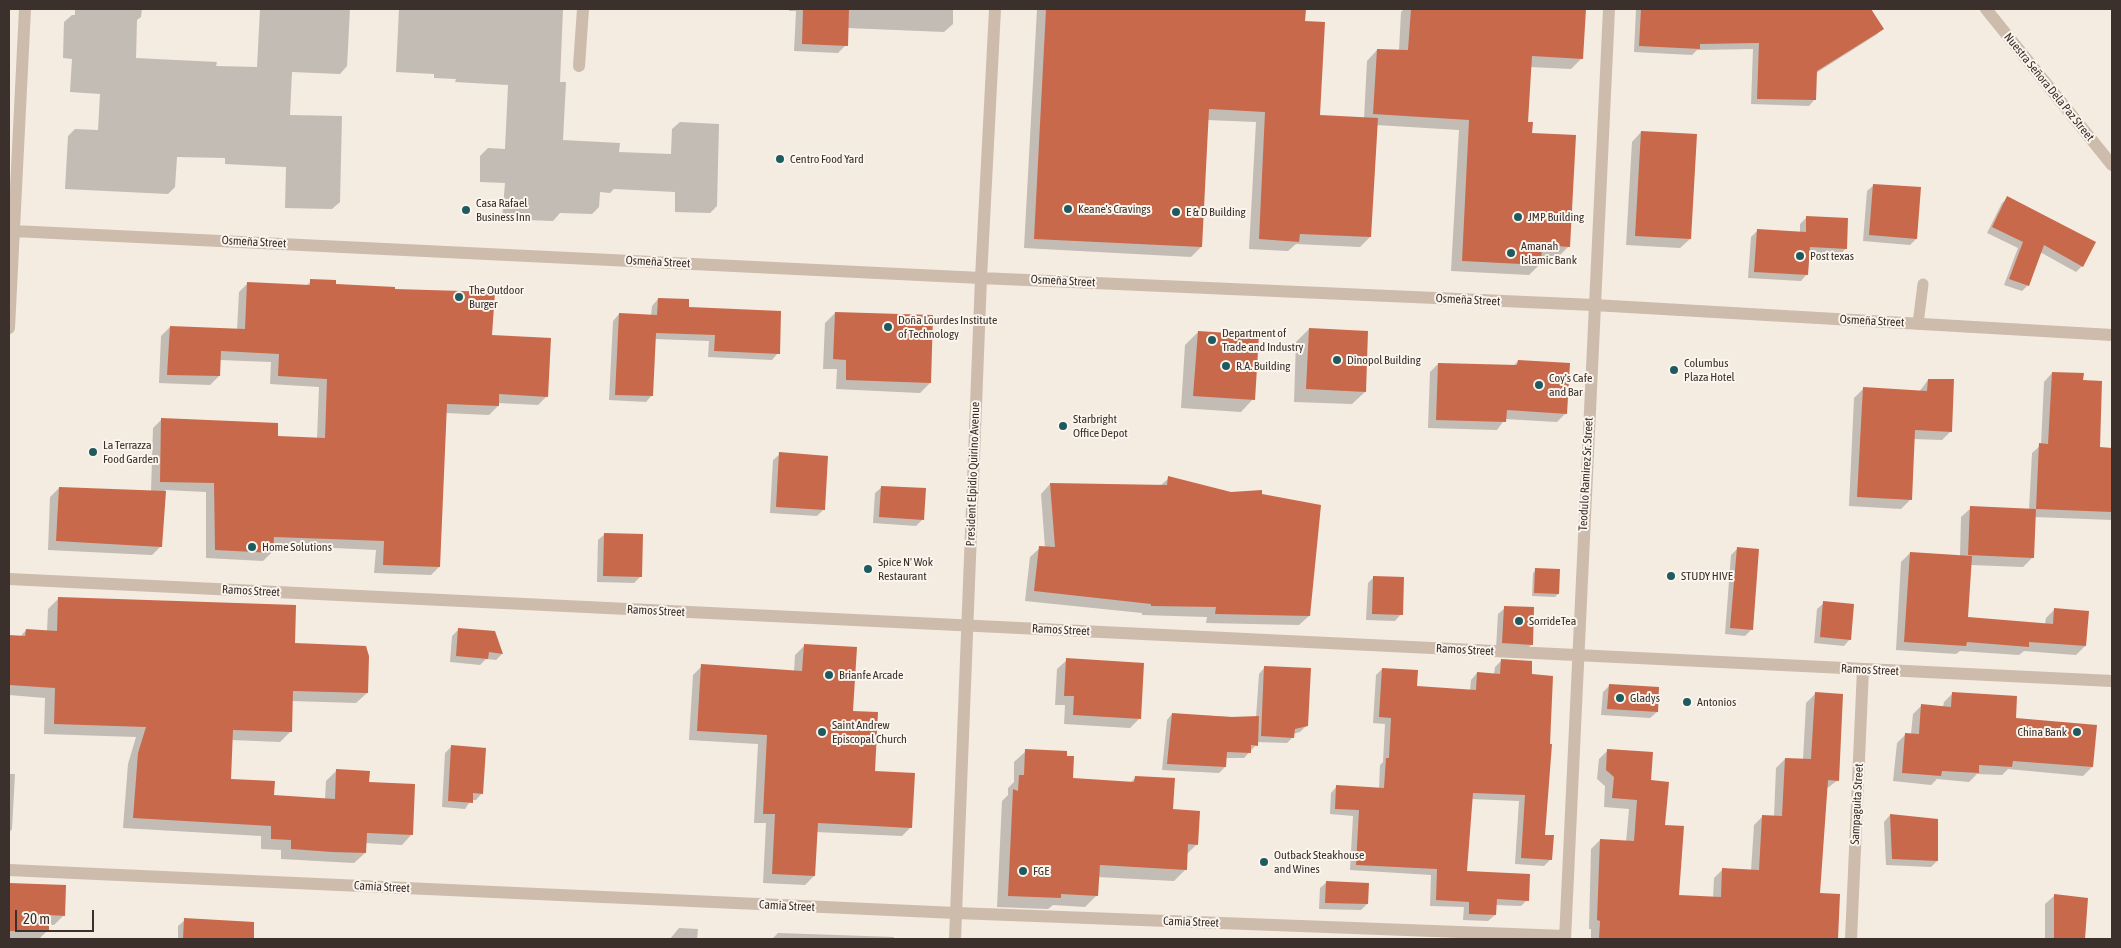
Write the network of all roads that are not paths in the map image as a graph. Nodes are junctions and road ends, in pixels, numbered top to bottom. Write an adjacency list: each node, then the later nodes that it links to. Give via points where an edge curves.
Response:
1 (25, 9): 8 (street)
2 (582, 9): 6 (street)
3 (996, 9): 9 (street, President Elpidio Quirino Avenue)
4 (1609, 9): 11 (street, Teodulo Ramirez Sr. Street)
5 (1986, 9): 7 (street, Nuestra Señora Dela Paz Street)
6 (579, 66)
7 (2112, 165)
8 (14, 231): 9 (street, Osmeña Street); 13 (street)
9 (981, 278): 11 (street, Osmeña Street); 16 (street, President Elpidio Quirino Avenue)
10 (1923, 284): 12 (lane)
11 (1594, 305): 12 (street, Osmeña Street); 17 (street, Teodulo Ramirez Sr. Street)
12 (1918, 324): 14 (street, Osmeña Street)
13 (9, 328)
14 (2112, 334)
15 (9, 579): 16 (street, Ramos Street)
16 (967, 626): 17 (street, Ramos Street); 21 (street, President Elpidio Quirino Avenue)
17 (1578, 655): 18 (street, Ramos Street); 22 (street, Teodulo Ramirez Sr. Street)
18 (1863, 670): 19 (street, Ramos Street); 24 (street, Sampaguita Street)
19 (2112, 682)
20 (9, 870): 21 (street, Camia Street)
21 (956, 913): 22 (street, Camia Street); 23 (street, President Elpidio Quirino Avenue)
22 (1565, 938)
23 (955, 939)
24 (1851, 939)

